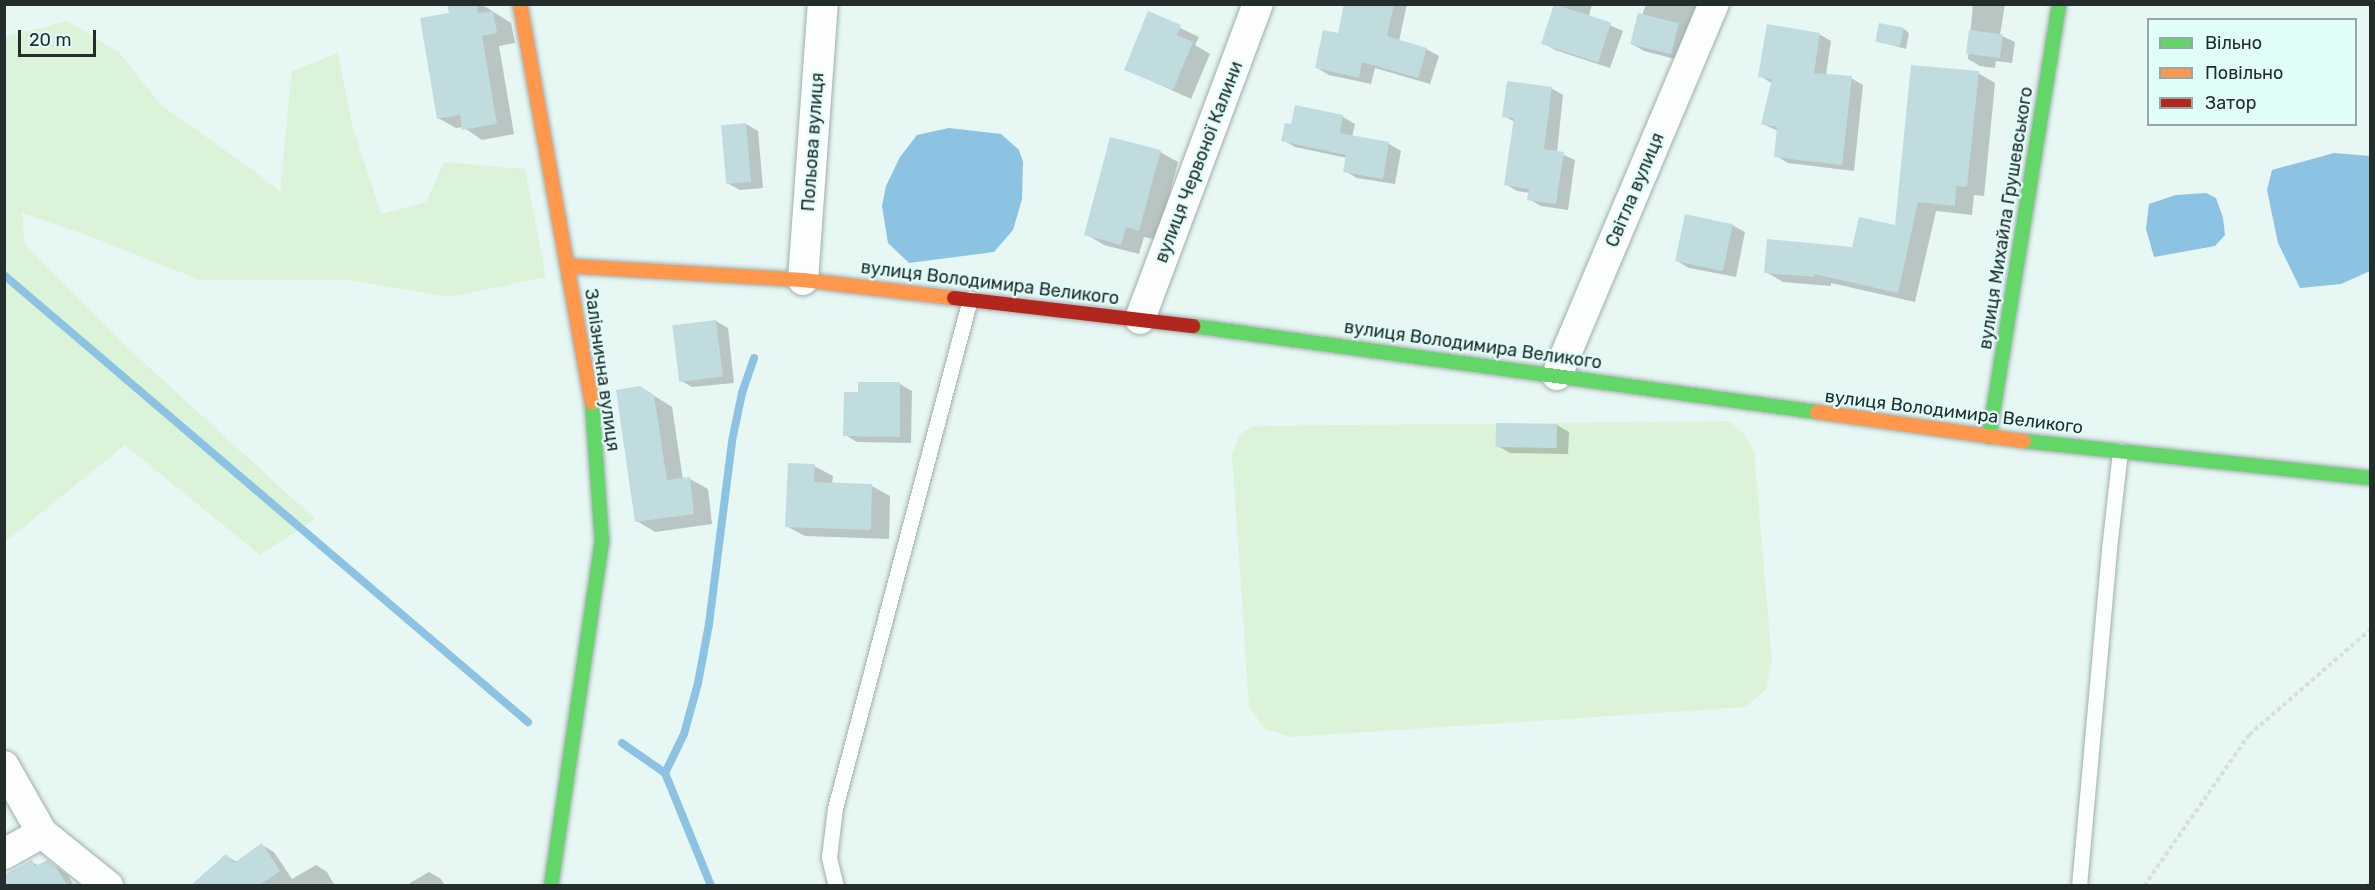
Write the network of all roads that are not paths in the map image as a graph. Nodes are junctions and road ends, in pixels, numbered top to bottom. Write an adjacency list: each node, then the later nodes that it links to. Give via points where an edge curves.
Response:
1 (520, 4): 6 (street, Залізнична вулиця)
2 (823, 4): 7 (street, Польова вулиця)
3 (1714, 4): 10 (street, Світла вулиця)
4 (2059, 4): 11 (street, вулиця Михайла Грушевського)
5 (1253, 10): 9 (street, вулиця Червоної Калини)
6 (568, 266): 7 (street, вулиця Володимира Великого); 18 (street, Залізнична вулиця, via 594,417 602,542)
7 (803, 280): 8 (street, вулиця Володимира Великого)
8 (970, 299): 9 (street, вулиця Володимира Великого); 19 (lane, via 835,808 829,857)
9 (1140, 319): 10 (street, вулиця Володимира Великого)
10 (1557, 375): 11 (street, вулиця Володимира Великого)
11 (1989, 437): 12 (street, вулиця Володимира Великого)
12 (2120, 451): 13 (street, вулиця Володимира Великого); 20 (lane)
13 (2370, 478)
14 (4, 766): 15 (street)
15 (42, 833): 16 (street); 17 (street)
16 (4, 854)
17 (108, 885)
18 (551, 885)
19 (836, 885)
20 (2079, 885)

